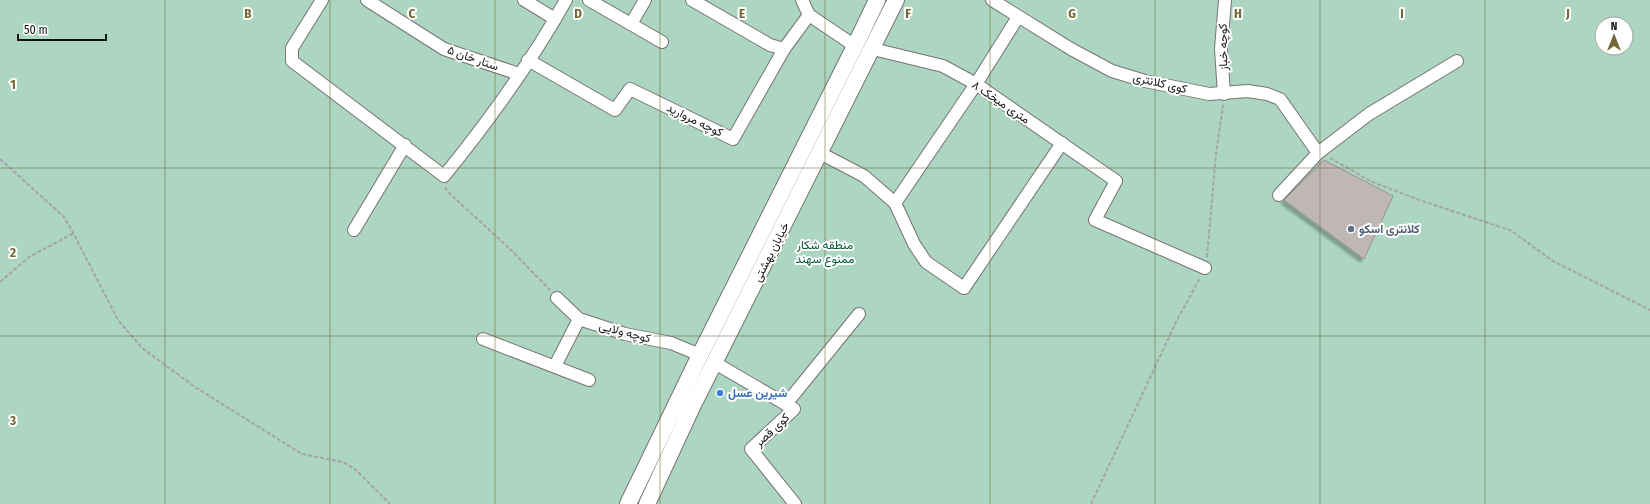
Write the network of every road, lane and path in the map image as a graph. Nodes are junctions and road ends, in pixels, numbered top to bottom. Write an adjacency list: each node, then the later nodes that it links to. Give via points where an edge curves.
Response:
1 (322, 0): 27 (street, via 292,48 292,61)
2 (367, 0): 23 (street, ستار خان ۵, via 444,49)
3 (524, 0): 15 (street)
4 (566, 0): 15 (street)
5 (589, 0): 16 (street)
6 (645, 0): 16 (street)
7 (692, 0): 19 (street, via 770,45)
8 (802, 0): 13 (street)
9 (877, 0): 18 (main road, خیابان بهشتی)
10 (896, 0): 20 (main road, خیابان بهشتی)
11 (992, 0): 14 (street, کوی کلانتری)
12 (1225, 0): 25 (street, کوچه خباز, via 1221,49)
13 (809, 15): 18 (street); 19 (street)
14 (1018, 17): 24 (street); 25 (street, کوی کلانتری, via 1112,72 1183,89)
15 (555, 19): 21 (street)
16 (631, 24): 17 (street)
17 (662, 42)
18 (855, 46): 43 (main road, خیابان بهشتی)
19 (784, 49): 21 (street, کوچه مروارید, via 733,138 630,89 615,110)
20 (873, 49): 24 (street, ۸ متری میخک, via 943,66); 28 (main road, خیابان بهشتی)
21 (528, 60): 23 (street)
22 (1457, 61): 29 (street, via 1369,114)
23 (520, 74): 31 (street, via 474,140)
24 (976, 84): 26 (street, ۸ متری میخک); 33 (street)
25 (1224, 94): 29 (street, کوی کلانتری, via 1248,91 1280,99); 36 (path)
26 (1062, 143): 33 (street, via 964,288 926,262 914,244); 36 (street, ۸ متری میخک, via 1116,181 1096,220)
27 (405, 145): 31 (street); 34 (street)
28 (820, 153): 33 (street, via 864,176); 44 (main road, خیابان بهشتی)
29 (1318, 153): 32 (street); 39 (path, via 1370,180 1422,201 1510,230 1553,261)
30 (0, 159): 35 (path, via 63,216)
31 (444, 176): 38 (path, via 444,185 448,192 511,250)
32 (1279, 195)
33 (895, 203)
34 (354, 230)
35 (74, 233): 37 (path, via 29,257); 49 (path, via 118,320 142,348 195,387 302,454 343,462 356,470)
36 (1205, 268): 52 (path, via 1177,320)
37 (0, 282)
38 (557, 298): 41 (street, کوچه ولایی)
39 (1650, 310)
40 (859, 314): 47 (street)
41 (579, 319): 43 (street, کوچه ولایی, via 625,334 672,343); 45 (street)
42 (483, 339): 45 (street)
43 (700, 355): 50 (main road, خیابان بهشتی)
44 (714, 363): 47 (street, کوی قصر); 48 (main road, خیابان بهشتی)
45 (555, 366): 46 (street)
46 (589, 380)
47 (786, 404): 51 (street, کوی قصر, via 794,409 751,449)
48 (649, 503)
49 (390, 504)
50 (628, 504)
51 (795, 504)
52 (1091, 504)

